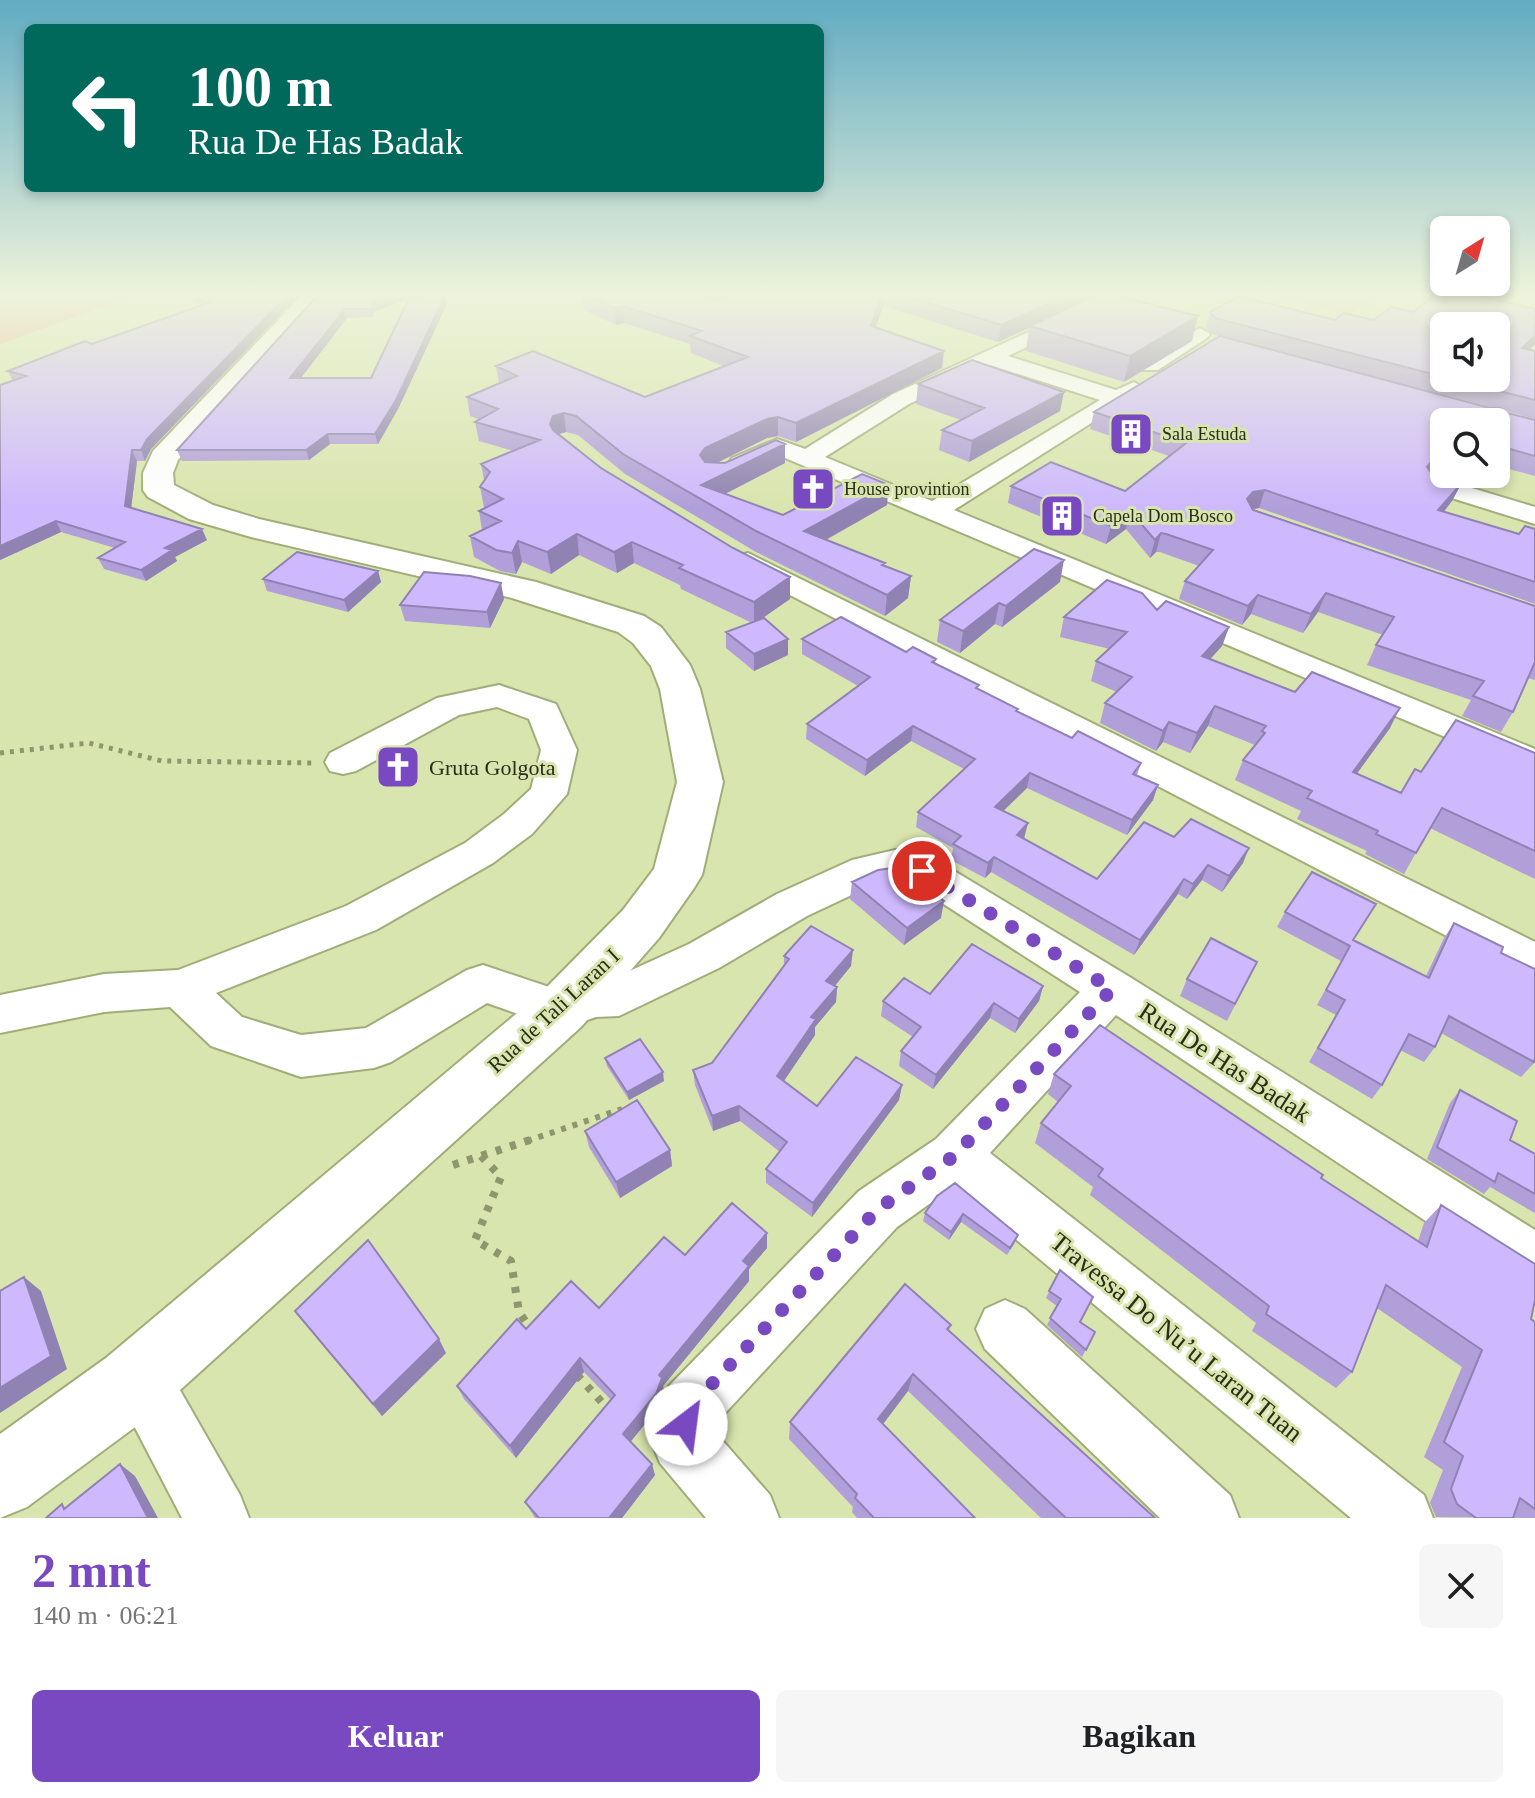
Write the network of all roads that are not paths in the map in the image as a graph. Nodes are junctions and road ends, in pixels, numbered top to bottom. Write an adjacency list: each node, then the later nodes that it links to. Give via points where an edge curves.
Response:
1 (250, 365): 18 (main road, Rua de Tali Laran I, via 164,457 159,490 201,512 251,527 483,579 600,612 647,635 670,665 700,782 677,875 641,924)
2 (972, 365): 7 (street, via 901,399)
3 (1013, 365): 6 (street)
4 (1156, 365): 6 (street)
5 (1168, 365): 6 (street)
6 (1111, 396): 10 (street)
7 (807, 458): 8 (street, via 777,446); 10 (street)
8 (717, 475)
9 (1445, 488): 11 (street)
10 (921, 511): 14 (street)
11 (1535, 516)
12 (732, 553): 15 (street)
13 (343, 762): 16 (street, via 449,706 499,696 544,712 559,750 548,794 479,853 361,918)
14 (1535, 763)
15 (1535, 962)
16 (180, 988): 18 (street, via 227,1032 301,1056 374,1048 483,983); 19 (street, via 104,993)
17 (1112, 989): 18 (street, Rua De Has Badak, via 922,871 895,865 866,871 792,905 619,997 595,998); 20 (street); 21 (street, Rua De Has Badak)
18 (561, 1010): 23 (main road, Rua de Tali Laran I)
19 (0, 1014)
20 (954, 1156): 26 (street, via 878,1209 690,1407 682,1441); 28 (street, Travessa Do Nu’u Laran Tuan)
21 (1535, 1262)
22 (1005, 1329): 27 (street)
23 (132, 1384): 24 (main road, Rua de Tali Laran I); 25 (street, via 152,1399)
24 (0, 1480)
25 (217, 1518)
26 (747, 1518)
27 (1207, 1518)
28 (1401, 1518)

